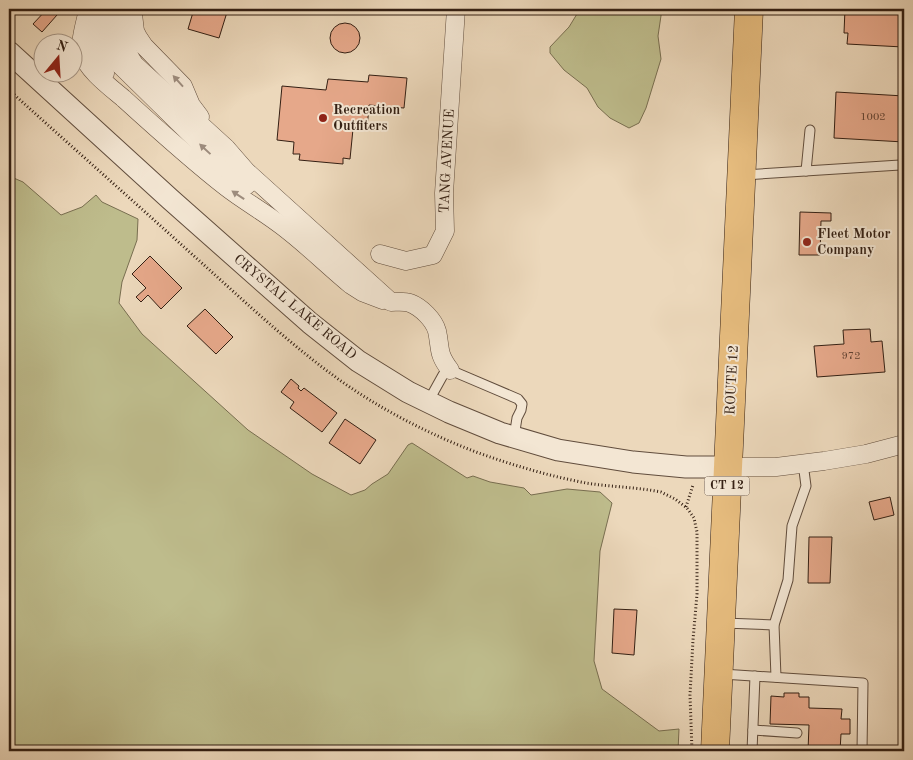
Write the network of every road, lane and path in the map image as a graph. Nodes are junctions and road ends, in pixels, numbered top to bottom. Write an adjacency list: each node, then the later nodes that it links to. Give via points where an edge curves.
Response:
1 (88, 9): 8 (street, via 81,47 83,55)
2 (100, 9): 8 (street, via 95,38 96,56)
3 (113, 9): 14 (street, one-way to 3, via 360,282 231,172 120,65 109,46)
4 (131, 9): 14 (street, one-way to 4, via 135,65 129,57 124,36)
5 (456, 9): 13 (street, TANG AVENUE, via 444,193 445,231 434,256 406,261)
6 (749, 9): 12 (highway, ROUTE 12 / CT 12)
7 (9, 52): 16 (street, CRYSTAL LAKE ROAD, via 310,323 358,361)
8 (126, 101): 14 (street, one-way to 8, via 351,285 284,227 178,148)
9 (810, 130): 11 (lane)
10 (900, 165): 11 (lane)
11 (806, 171): 12 (lane)
12 (741, 176): 20 (highway, ROUTE 12 / CT 12)
13 (380, 254)
14 (391, 302): 15 (street, via 411,304 430,319 436,328 440,354)
15 (450, 370): 16 (lane, via 443,375); 17 (lane, via 518,399 522,404 516,418)
16 (428, 402): 17 (street, CRYSTAL LAKE ROAD)
17 (514, 437): 20 (street, CRYSTAL LAKE ROAD, via 558,450 633,462)
18 (904, 444): 19 (street, CRYSTAL LAKE ROAD)
19 (803, 464): 20 (street, CRYSTAL LAKE ROAD); 23 (lane, via 806,486 792,526 788,580)
20 (728, 467): 22 (highway, ROUTE 12 / CT 12)
21 (686, 507): 29 (path, via 695,521 698,540 690,695)
22 (721, 623): 23 (lane); 24 (highway, ROUTE 12 / CT 12)
23 (774, 625): 26 (lane)
24 (719, 674): 25 (lane); 30 (highway, ROUTE 12 / CT 12)
25 (756, 676): 26 (lane); 27 (lane)
26 (776, 677): 32 (lane, via 863,683)
27 (753, 730): 28 (lane); 31 (lane)
28 (797, 733)
29 (692, 751)
30 (716, 751)
31 (752, 751)
32 (862, 751)

